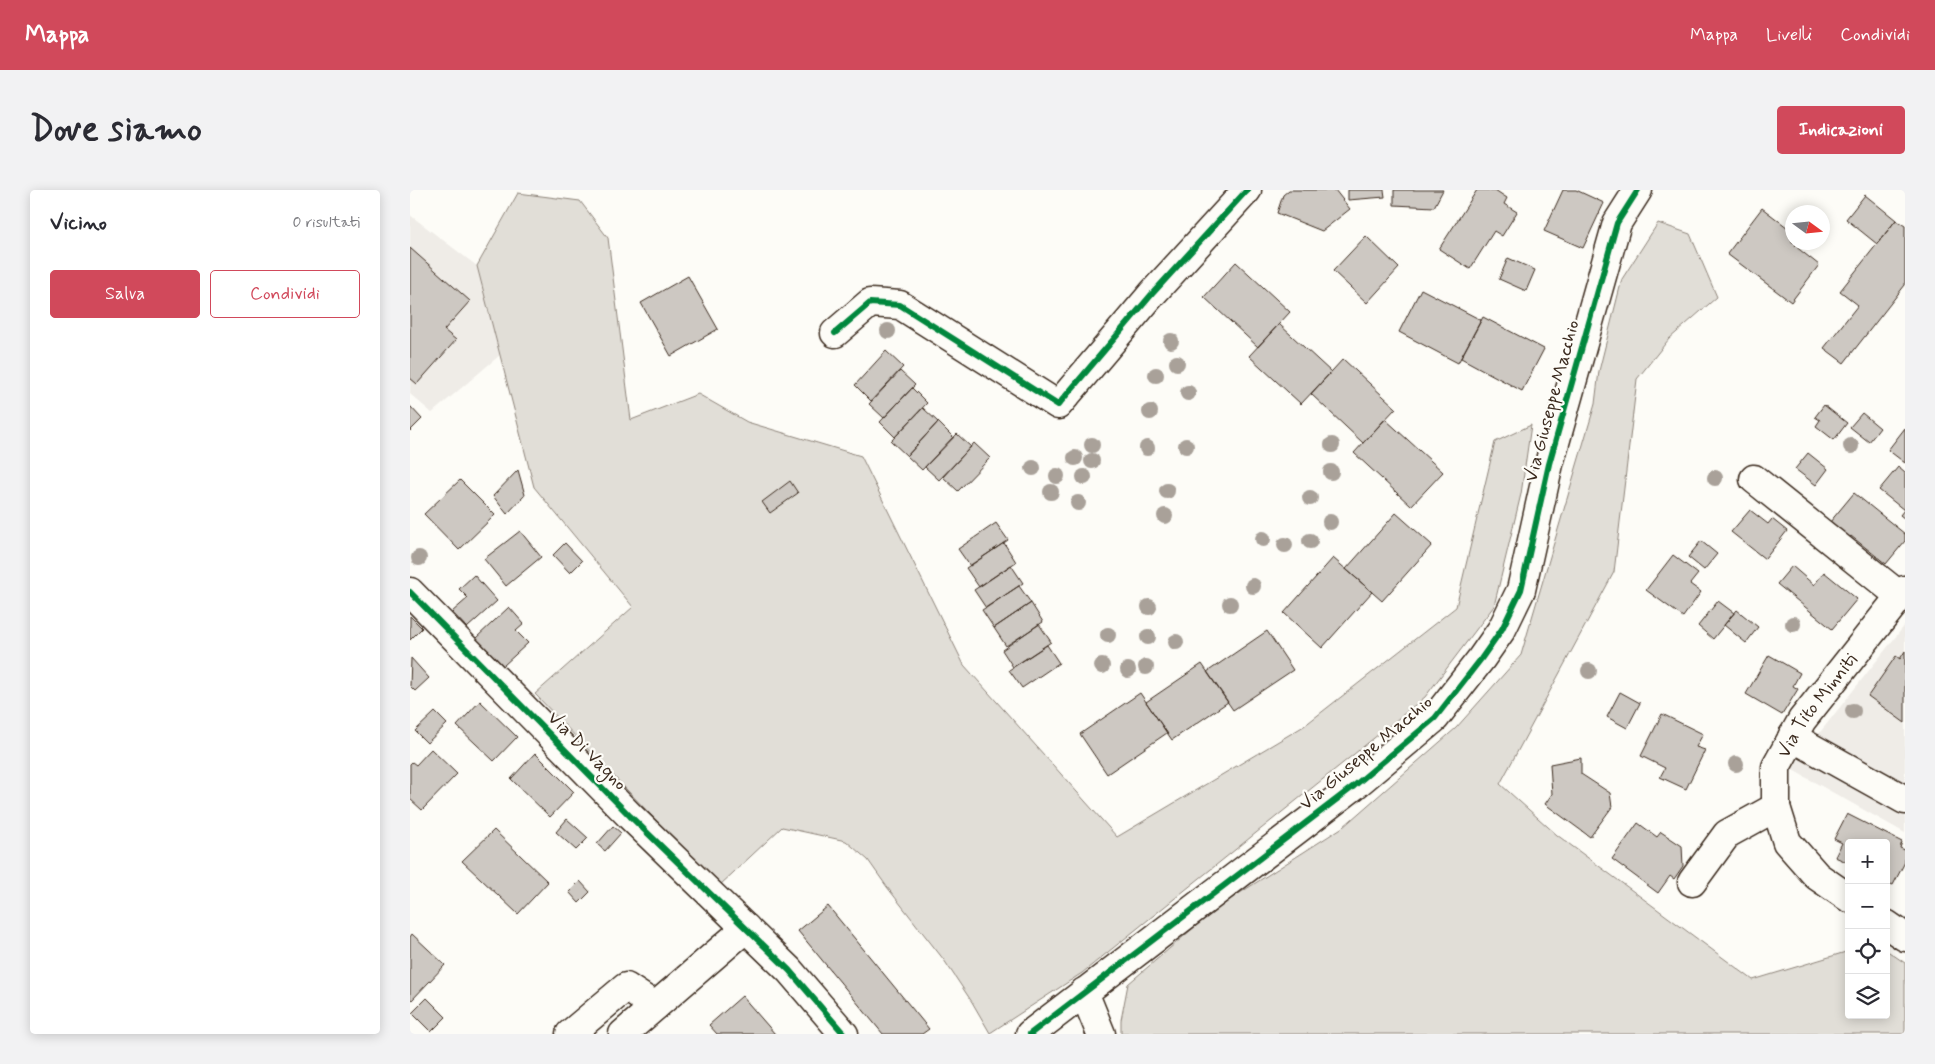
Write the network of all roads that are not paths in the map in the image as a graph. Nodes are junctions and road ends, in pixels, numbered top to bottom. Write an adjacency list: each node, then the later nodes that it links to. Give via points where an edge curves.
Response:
1 (1247, 190): 3 (street, via 1152,294 1058,405 900,304 870,304)
2 (1638, 190): 15 (street, Via Giuseppe Macchio, via 1617,223 1549,464 1521,590 1502,629 1435,718 1354,786)
3 (835, 333)
4 (1754, 479): 6 (street)
5 (410, 592): 13 (street, Via Di Vagno, via 630,816)
6 (1903, 593): 7 (street, Via Tito Minniti)
7 (1792, 737): 8 (street); 9 (street, Via Tito Minniti, via 1776,767)
8 (1905, 800)
9 (1776, 807): 10 (street, via 1727,834); 11 (street, Via Tito Minniti, via 1787,842 1817,876)
10 (1692, 882)
11 (1845, 895)
12 (1890, 927): 14 (street)
13 (746, 928): 16 (street); 19 (street, via 790,970)
14 (1905, 937)
15 (1084, 992): 20 (street, Via Giuseppe Macchio); 21 (street)
16 (655, 1006): 17 (street, via 626,987); 18 (street)
17 (570, 1034)
18 (623, 1034)
19 (844, 1034)
20 (1030, 1034)
21 (1101, 1034)

